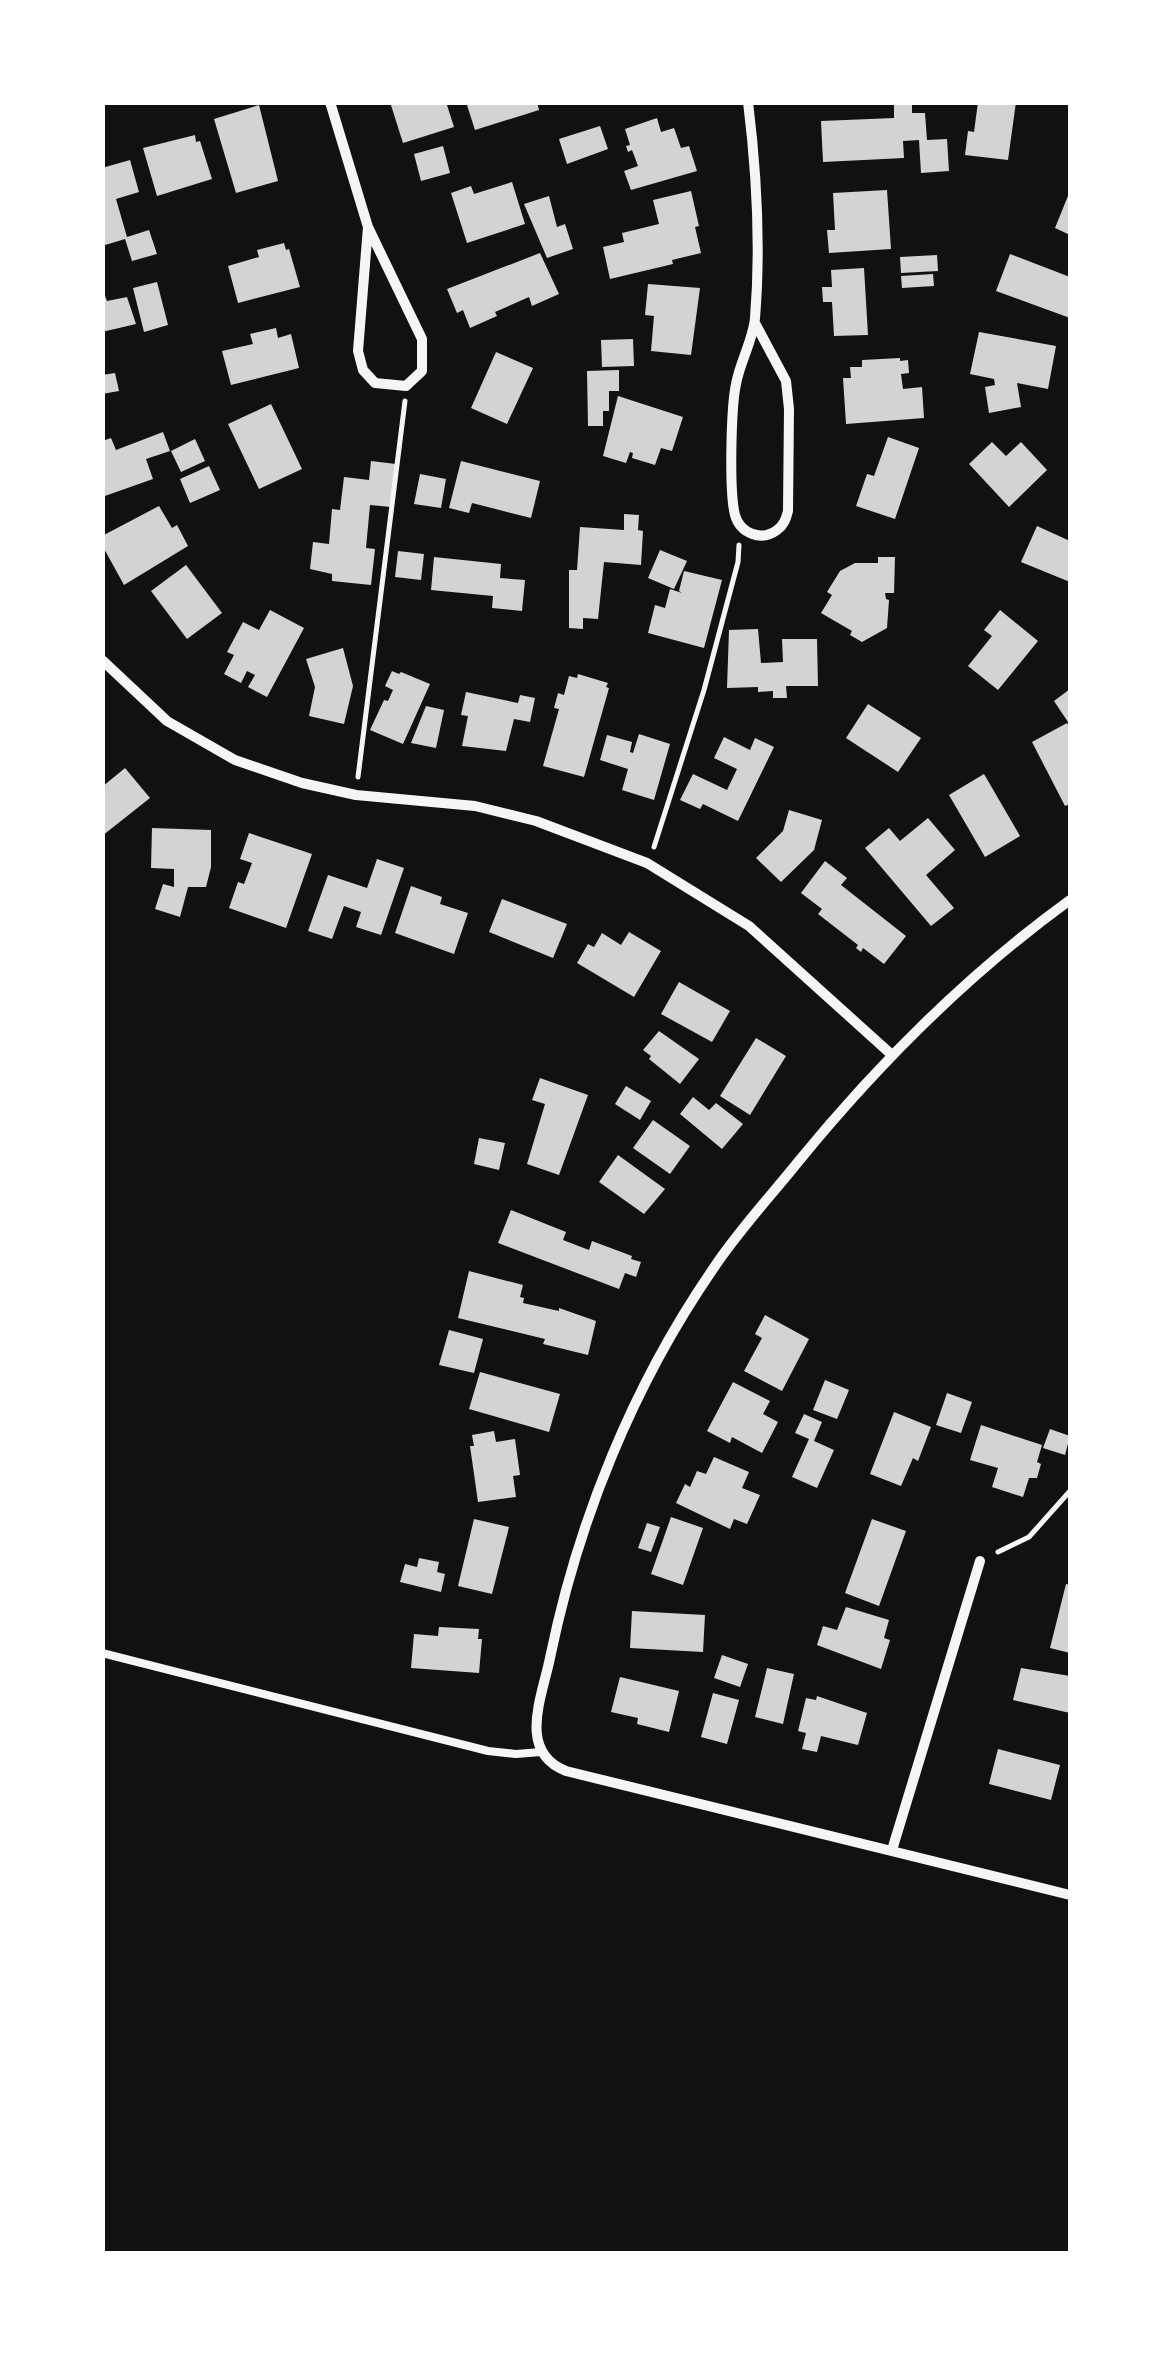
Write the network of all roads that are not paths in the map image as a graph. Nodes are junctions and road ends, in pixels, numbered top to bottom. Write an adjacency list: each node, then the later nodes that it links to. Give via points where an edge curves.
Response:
1 (330, 102): 3 (street)
2 (748, 102): 4 (street, via 759,189)
3 (368, 226): 3 (street, via 422,339 422,371 406,386 375,383 358,352)
4 (755, 322): 4 (street, via 786,381 788,511 774,533 750,534 734,508 733,410)
5 (102, 660): 7 (street, via 167,721 235,760 356,795 536,821 647,863 749,926)
6 (1070, 900): 7 (street, via 977,974)
7 (892, 1055): 10 (street, via 713,1268 624,1429 560,1606 536,1727)
8 (980, 1561): 11 (street)
9 (102, 1652): 10 (lane, via 488,1750)
10 (541, 1752): 11 (street, via 566,1771)
11 (892, 1850): 12 (street)
12 (1070, 1895)

